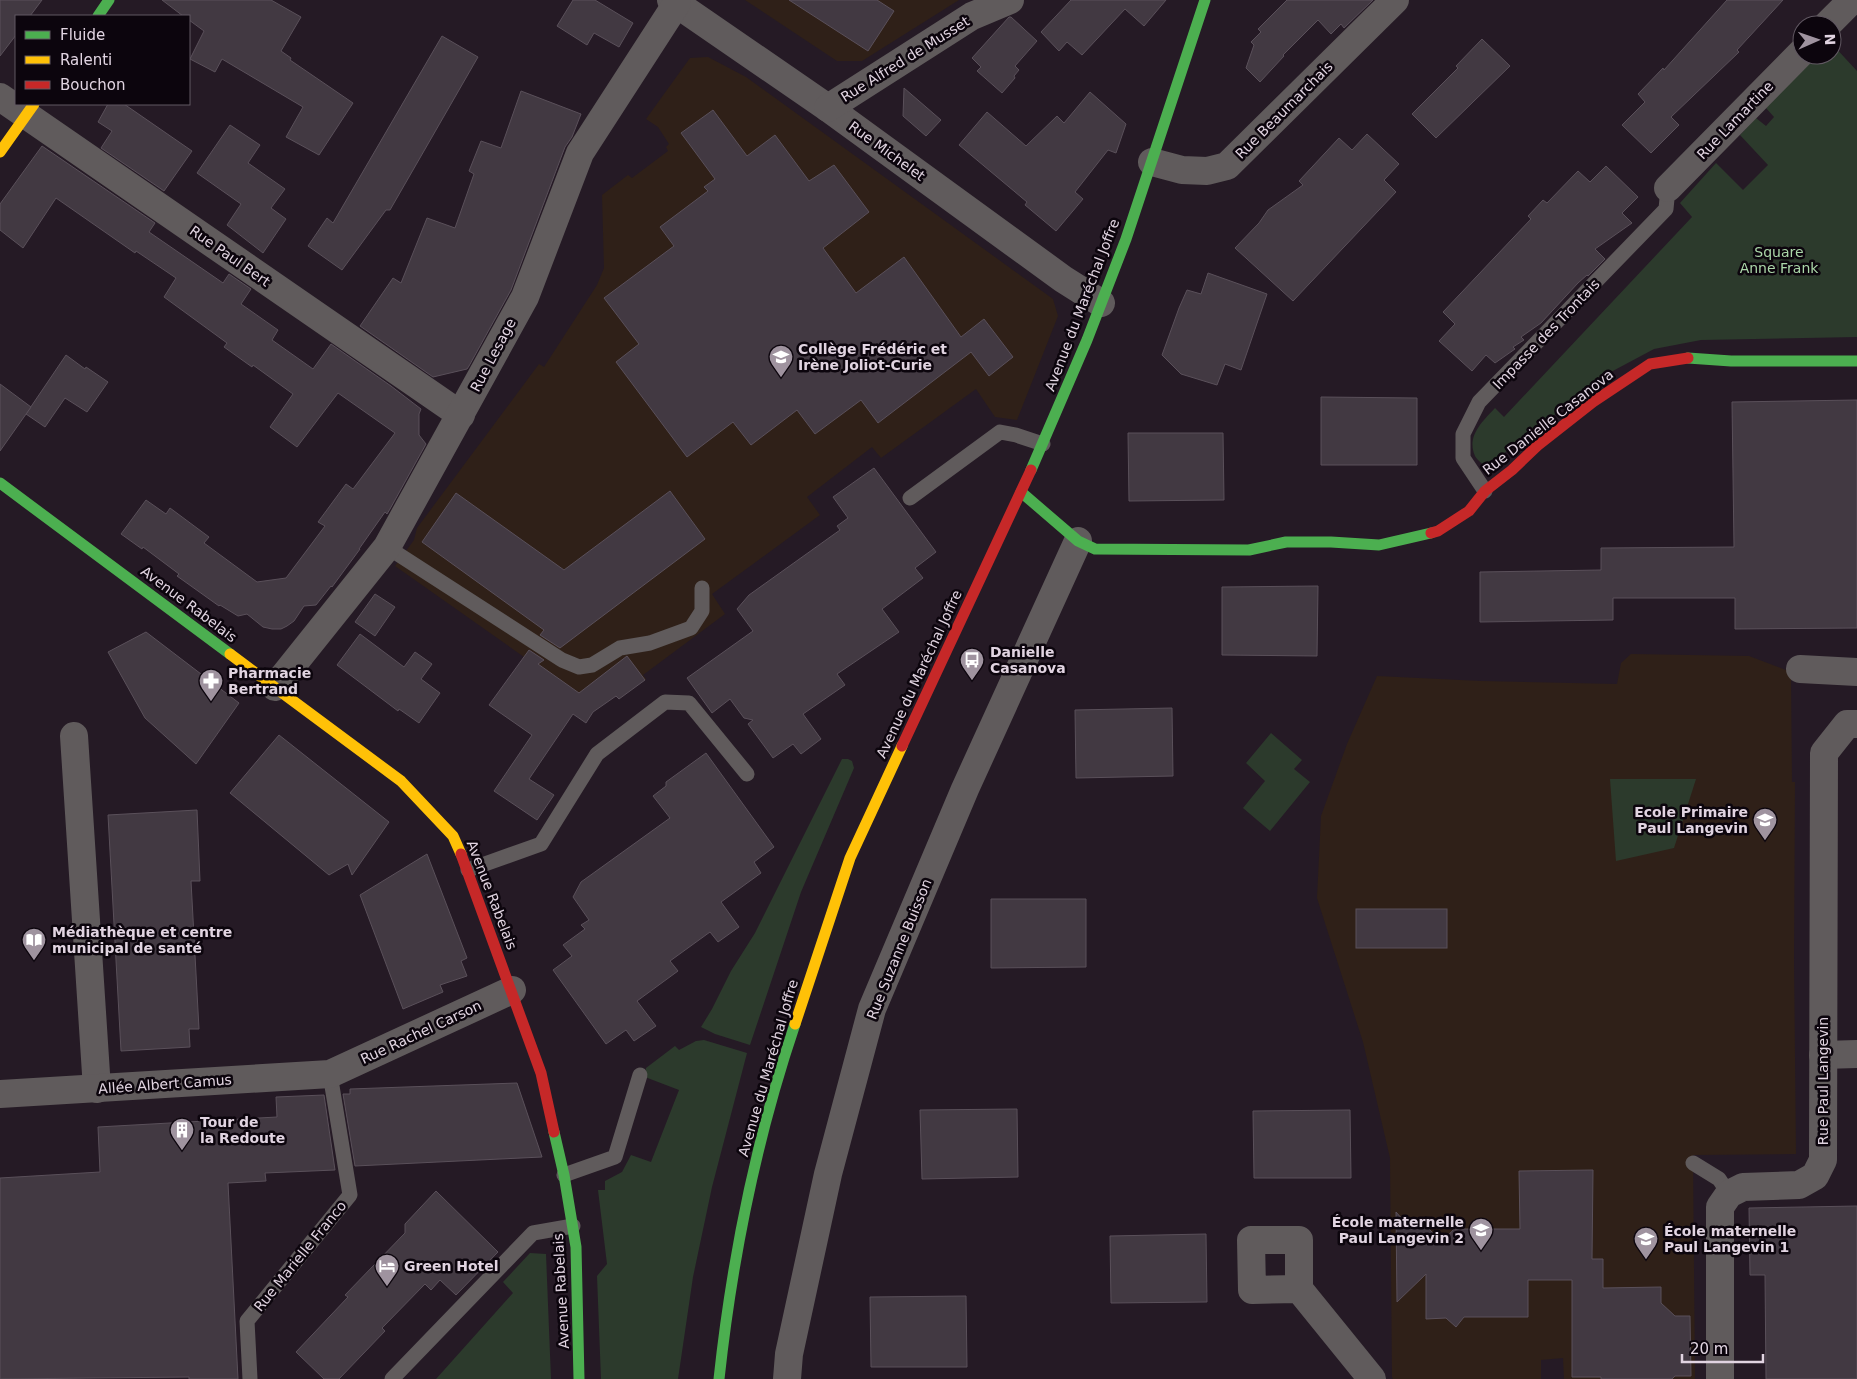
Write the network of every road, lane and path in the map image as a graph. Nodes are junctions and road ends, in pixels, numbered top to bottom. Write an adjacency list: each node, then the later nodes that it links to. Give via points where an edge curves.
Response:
1 (109, 0): 7 (street)
2 (1010, 0): 12 (street, Rue Alfred de Musset, via 972,16)
3 (1205, 0): 15 (street, Avenue du Maréchal Joffre)
4 (1395, 0): 15 (street, Rue Beaumarchais, via 1227,166 1207,171 1182,170)
5 (1852, 0): 8 (street)
6 (674, 2): 12 (street, Rue Michelet); 19 (street, Rue Lesage, via 580,153 525,297)
7 (99, 15)
8 (1838, 15)
9 (1792, 62): 16 (street, Rue Lamartine)
10 (0, 97): 11 (street, Rue Paul Bert)
11 (15, 103)
12 (828, 108): 17 (street, Rue Michelet, via 1054,273)
13 (31, 109): 14 (street); 19 (street, Rue Paul Bert)
14 (0, 152)
15 (1152, 162): 17 (street, Avenue du Maréchal Joffre)
16 (1668, 188): 22 (lane, Impasse des Trontais, via 1666,210 1480,402 1463,434 1463,458)
17 (1101, 303): 20 (street, Avenue du Maréchal Joffre)
18 (1857, 361): 22 (street, Rue Danielle Casanova, via 1688,358 1650,364 1593,402)
19 (461, 415): 26 (street, Rue Lesage)
20 (1043, 444): 23 (street, Avenue du Maréchal Joffre); 24 (lane, via 1000,432)
21 (0, 483): 30 (street, Avenue Rabelais)
22 (1485, 491): 25 (street, Rue Danielle Casanova, via 1469,511 1438,531 1379,545 1286,542 1249,550 1140,550 1095,549)
23 (1021, 492): 25 (street, Rue Danielle Casanova); 50 (street, Avenue du Maréchal Joffre, via 850,858 782,1062 750,1185 725,1324)
24 (910, 498)
25 (1078, 541): 51 (street, Rue Suzanne Buisson, via 965,788 872,1009 828,1174 789,1354)
26 (388, 547): 27 (lane, via 562,660 579,667 592,665 620,648 650,643 691,628 702,612); 30 (street, Rue Lesage)
27 (702, 588)
28 (1800, 669): 29 (street)
29 (1857, 672)
30 (275, 687): 34 (street, Avenue Rabelais, via 401,781 453,836)
31 (1857, 724): 37 (street, Rue Paul Langevin, via 1847,724 1824,753)
32 (74, 736): 40 (street)
33 (747, 774): 34 (lane, via 689,703 665,702 597,754 541,844)
34 (468, 870): 35 (street, Avenue Rabelais)
35 (512, 990): 38 (street, Rue Rachel Carson); 43 (street, Avenue Rabelais, via 541,1073)
36 (1857, 1054): 37 (street)
37 (1823, 1055): 44 (street, Rue Paul Langevin, via 1823,1160 1815,1176 1799,1185 1743,1186)
38 (330, 1074): 40 (street, Allée Albert Camus); 47 (lane, Rue Marielle Franco, via 350,1195 247,1321)
39 (640, 1075): 43 (lane, via 615,1157)
40 (97, 1089): 41 (street, Allée Albert Camus)
41 (0, 1094)
42 (1693, 1162): 44 (lane, via 1719,1179)
43 (564, 1175): 45 (street, Avenue Rabelais)
44 (1729, 1194): 53 (street, via 1720,1207)
45 (573, 1226): 48 (lane, via 532,1233); 49 (street, Avenue Rabelais)
46 (1299, 1289): 52 (street)
47 (250, 1379)
48 (392, 1379)
49 (579, 1379)
50 (719, 1379)
51 (787, 1379)
52 (1372, 1379)
53 (1720, 1379)

